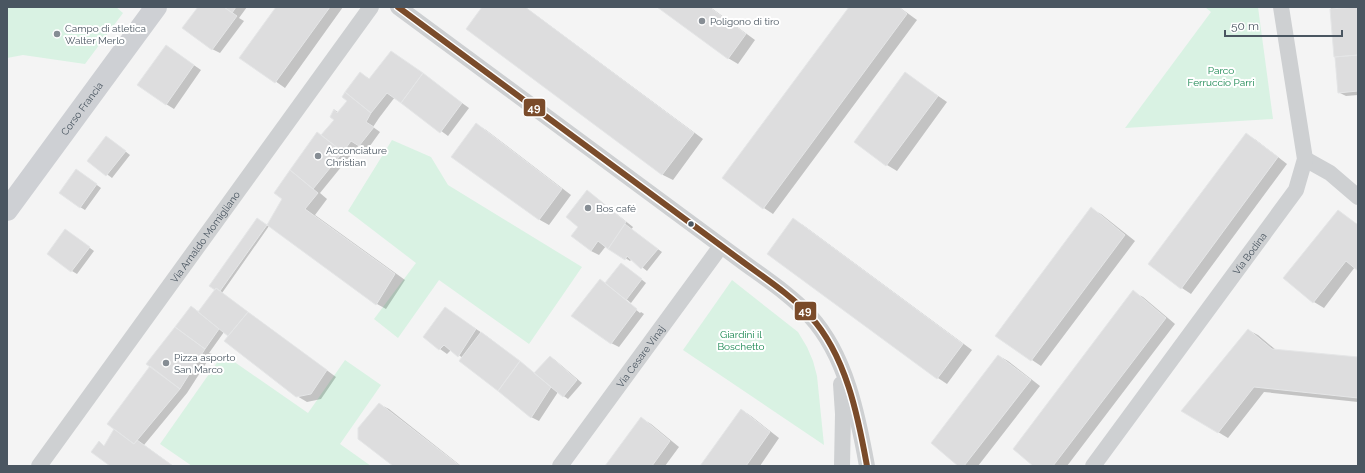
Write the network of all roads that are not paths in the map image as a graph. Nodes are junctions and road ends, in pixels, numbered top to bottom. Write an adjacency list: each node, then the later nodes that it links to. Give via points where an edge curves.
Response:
1 (156, 7): 7 (main road, Corso Francia)
2 (372, 7): 10 (street, Via Arnaldo Momigliano)
3 (398, 7): 8 (street)
4 (1281, 7): 5 (street, Via Bodina)
5 (1305, 160): 6 (street, via 1330,173); 14 (street, Via Bodina, via 1296,190)
6 (1358, 197)
7 (7, 210)
8 (721, 246): 9 (street, via 810,316 827,339); 11 (street, Via Cesare Vinaj)
9 (838, 361): 12 (street, via 843,414); 13 (street, via 852,399)
10 (42, 465)
11 (560, 466)
12 (842, 466)
13 (867, 466)
14 (1093, 466)

